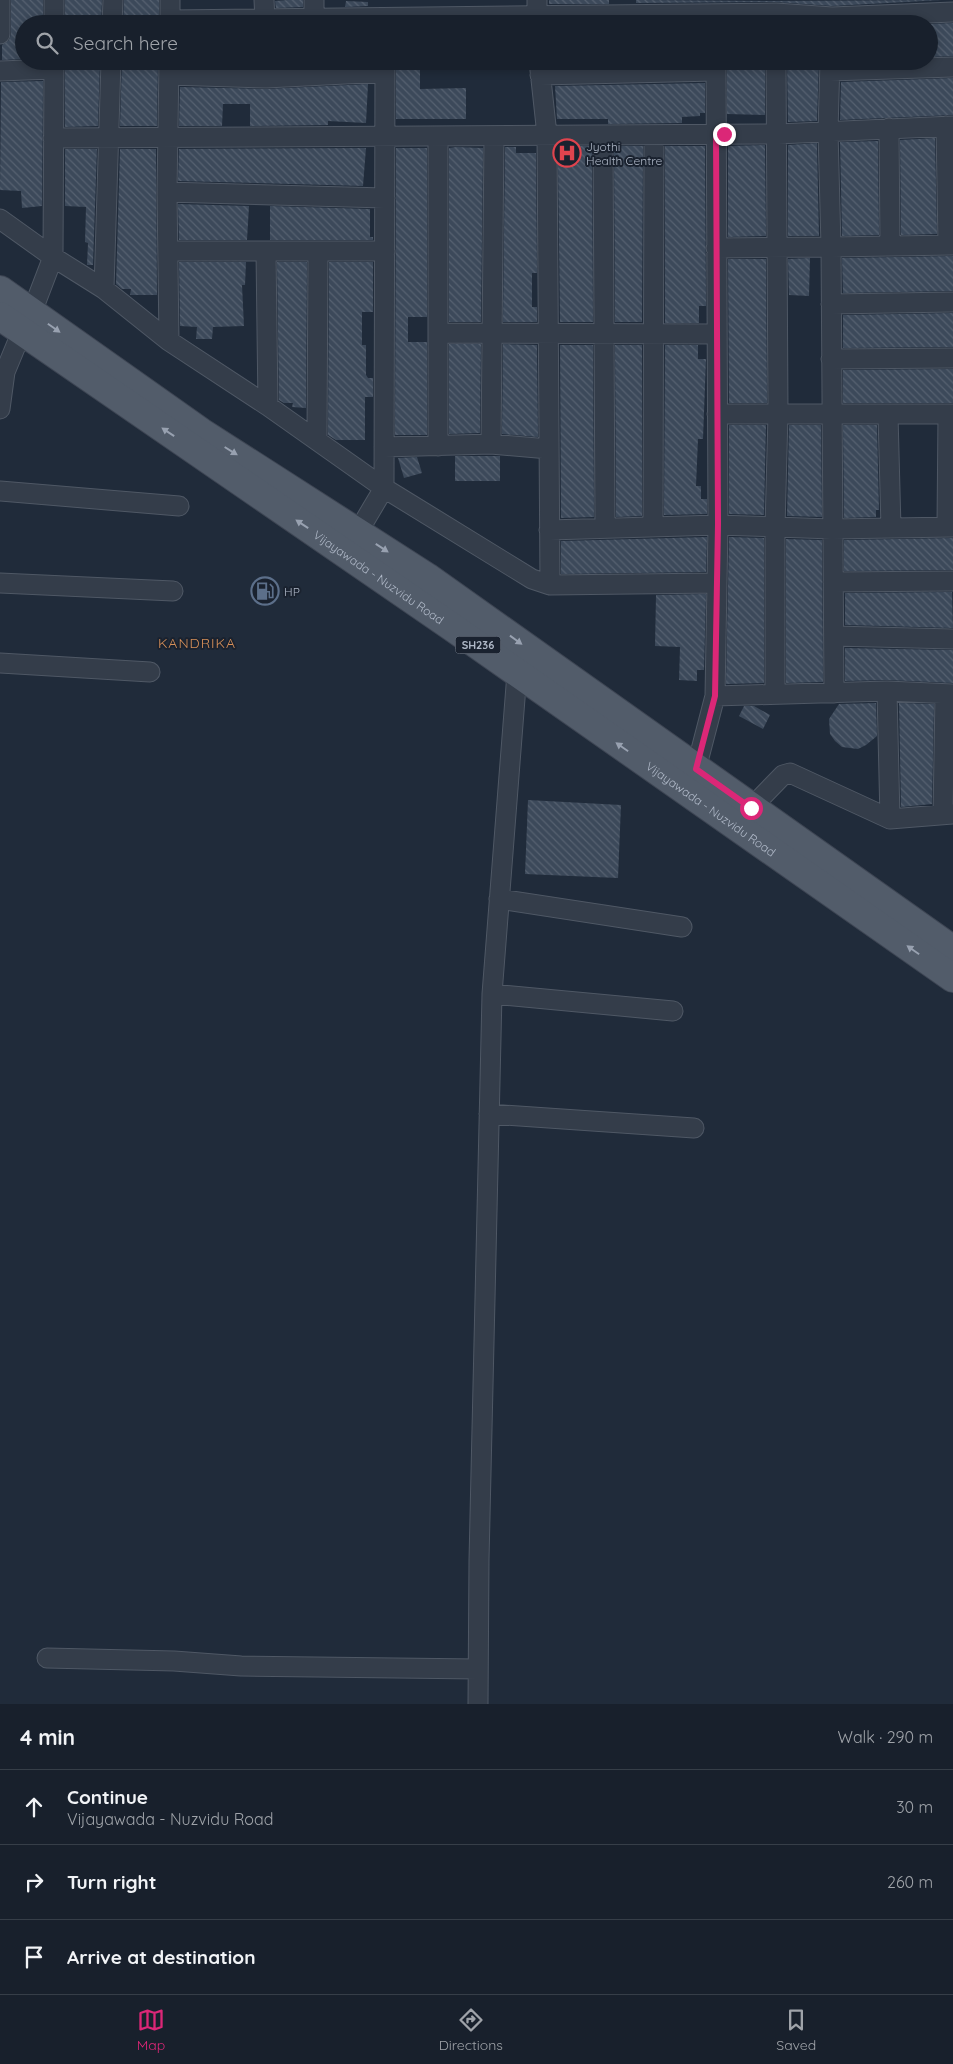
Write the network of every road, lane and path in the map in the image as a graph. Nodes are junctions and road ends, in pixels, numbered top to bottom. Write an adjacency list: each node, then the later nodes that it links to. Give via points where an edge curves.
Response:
1 (0, 0): 21 (street)
2 (54, 0): 16 (street)
3 (113, 0): 17 (street)
4 (170, 0): 18 (street)
5 (264, 0): 19 (street)
6 (314, 0): 20 (street)
7 (890, 6): 11 (street); 13 (street)
8 (594, 8): 9 (street); 15 (street)
9 (652, 8): 12 (street)
10 (776, 12): 12 (street); 13 (street)
11 (953, 12)
12 (716, 13)
13 (832, 13)
14 (383, 14): 15 (street)
15 (537, 14)
16 (54, 15)
17 (112, 15)
18 (170, 15)
19 (264, 15)
20 (314, 15)
21 (0, 34)
22 (938, 67): 23 (street)
23 (953, 67)
24 (15, 70): 35 (street)
25 (53, 70): 48 (street)
26 (111, 70): 49 (street)
27 (169, 70): 47 (street)
28 (188, 70): 29 (street, via 266,78)
29 (353, 70)
30 (385, 70): 43 (street)
31 (540, 70): 46 (street)
32 (716, 70): 39 (street)
33 (776, 70): 40 (street)
34 (830, 70): 38 (street)
35 (0, 72)
36 (949, 126): 37 (street); 53 (street)
37 (889, 128): 38 (street); 54 (street)
38 (828, 131): 40 (street); 55 (street)
39 (716, 134): 40 (street); 42 (street); 56 (street)
40 (778, 134): 57 (street)
41 (603, 135): 42 (street); 46 (street); 71 (street)
42 (654, 135): 72 (street)
43 (385, 136): 44 (street); 47 (street); 51 (street)
44 (438, 136): 45 (street); 70 (street)
45 (494, 136): 46 (street); 69 (street)
46 (547, 136): 68 (street)
47 (168, 137): 49 (street); 50 (street)
48 (53, 138): 49 (street); 62 (street)
49 (109, 138): 63 (street)
50 (166, 192): 51 (street); 58 (street)
51 (385, 198): 59 (street)
52 (0, 218): 62 (street)
53 (950, 245): 54 (street)
54 (890, 246): 55 (street)
55 (831, 247): 57 (street); 66 (street)
56 (716, 248): 57 (street); 73 (street)
57 (777, 249): 80 (street)
58 (168, 251): 60 (street); 74 (street)
59 (385, 251): 61 (street); 87 (street)
60 (266, 252): 61 (street); 77 (street)
61 (318, 252): 84 (street)
62 (51, 263): 63 (street); 67 (street)
63 (104, 289): 74 (street)
64 (0, 290): 67 (main road, Vijayawada - Nuzvidu Road / SH236)
65 (953, 302): 66 (street)
66 (831, 304): 75 (street)
67 (23, 314): 78 (street, via 5,372); 94 (main road, Vijayawada - Nuzvidu Road / SH236, one-way to 94, via 201,432); 111 (main road, Vijayawada - Nuzvidu Road / SH236, one-way to 67)
68 (548, 332): 69 (street); 71 (street); 88 (street)
69 (492, 333): 70 (street); 85 (street)
70 (438, 334): 86 (street)
71 (604, 334): 72 (street); 95 (street)
72 (653, 334): 73 (street); 93 (street)
73 (716, 334): 79 (street)
74 (169, 341): 77 (street)
75 (831, 358): 76 (street); 81 (street)
76 (953, 358)
77 (268, 406): 84 (street)
78 (0, 409)
79 (717, 414): 80 (street); 92 (street)
80 (778, 414): 81 (street); 97 (street)
81 (831, 414): 83 (street); 99 (street)
82 (951, 414): 83 (street); 96 (street)
83 (888, 415): 98 (street)
84 (317, 440): 90 (street)
85 (491, 444): 86 (street); 88 (street)
86 (438, 446): 87 (street)
87 (384, 447): 90 (street)
88 (549, 448): 100 (street)
89 (0, 491): 91 (street)
90 (381, 493): 94 (street); 105 (street, via 532,579)
91 (179, 506)
92 (718, 524): 93 (street); 97 (street); 104 (street)
93 (653, 526): 95 (street)
94 (361, 527): 117 (main road, Vijayawada - Nuzvidu Road / SH236, one-way to 117, via 427,577)
95 (605, 527): 100 (street)
96 (950, 527): 98 (street)
97 (775, 528): 99 (street); 113 (street)
98 (891, 528): 99 (street)
99 (832, 529): 102 (street)
100 (549, 530): 105 (street)
101 (953, 581): 102 (street)
102 (833, 582): 107 (street)
103 (0, 583): 106 (street)
104 (716, 583): 105 (street); 116 (street)
105 (550, 585)
106 (173, 591)
107 (834, 636): 108 (street); 114 (street)
108 (953, 639)
109 (0, 663): 110 (street)
110 (150, 672)
111 (517, 672): 121 (street); 124 (main road, Vijayawada - Nuzvidu Road / SH236, one-way to 111)
112 (887, 691): 114 (street); 115 (street); 120 (street)
113 (776, 693): 114 (street); 116 (street)
114 (834, 693)
115 (949, 694): 119 (street)
116 (715, 696): 117 (street)
117 (699, 759): 118 (main road, Vijayawada - Nuzvidu Road / SH236)
118 (756, 803): 120 (street, via 783,775 790,773); 123 (main road, Vijayawada - Nuzvidu Road / SH236)
119 (948, 815): 120 (street)
120 (890, 819)
121 (499, 898): 122 (street); 125 (street)
122 (682, 927)
123 (953, 950)
124 (953, 978)
125 (492, 994): 126 (street); 127 (street)
126 (674, 1011)
127 (489, 1114): 128 (street); 130 (street)
128 (694, 1128)
129 (47, 1658): 130 (street, via 241,1666)
130 (478, 1669): 131 (street)
131 (478, 1704)

